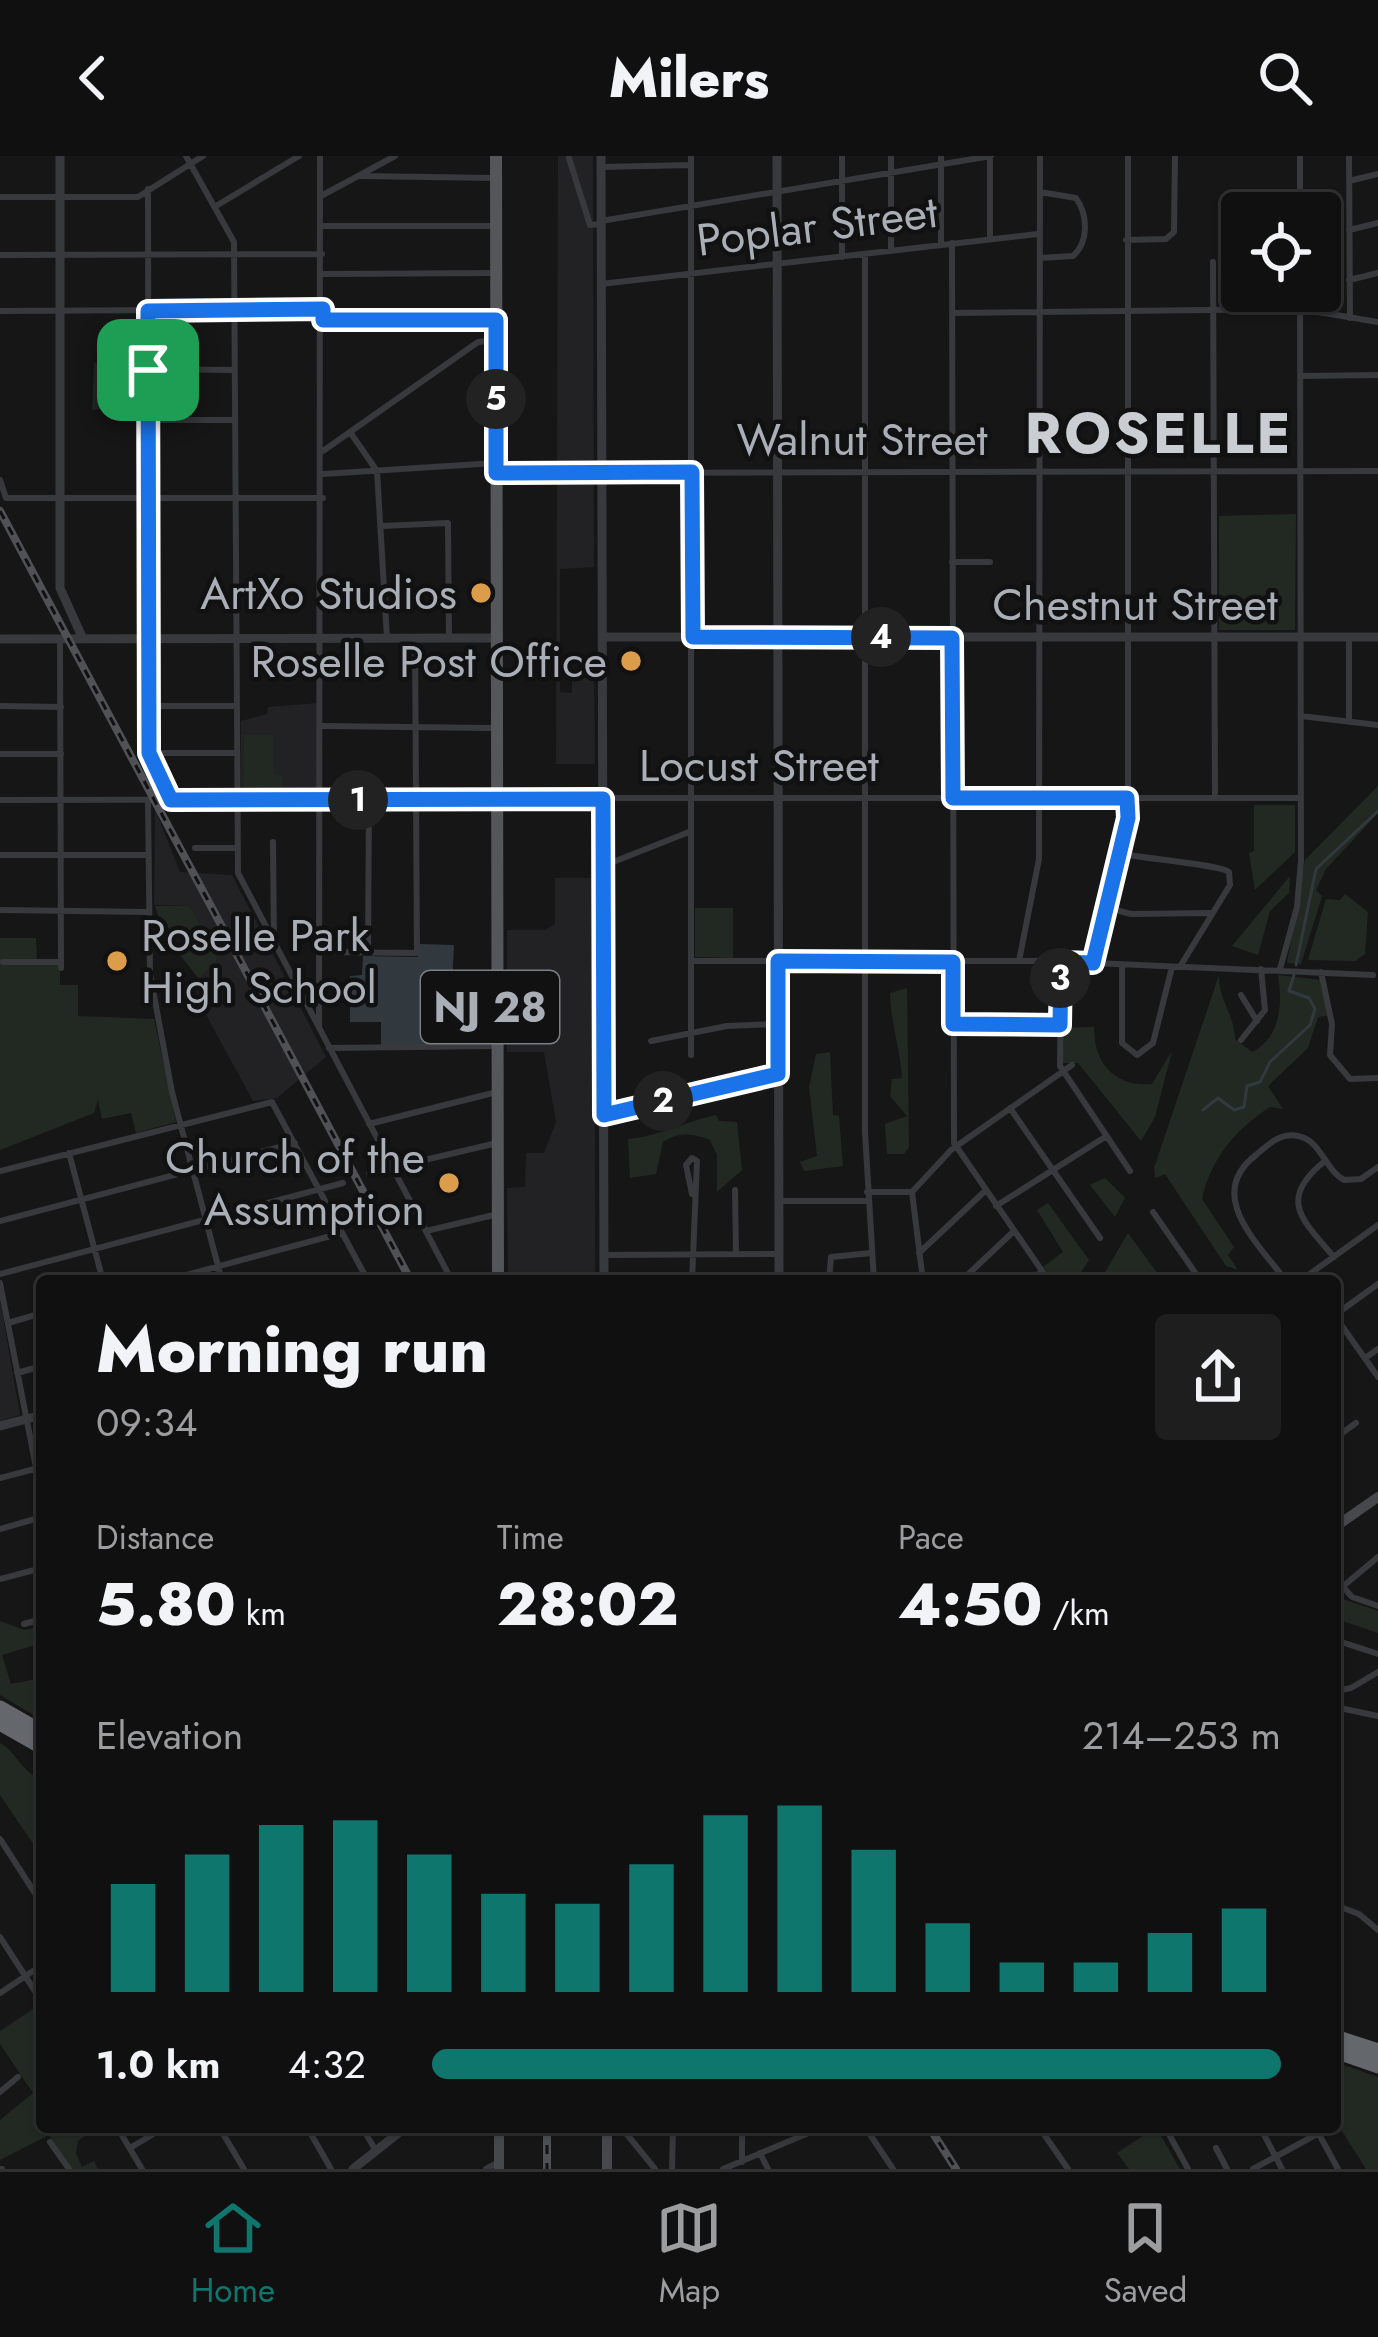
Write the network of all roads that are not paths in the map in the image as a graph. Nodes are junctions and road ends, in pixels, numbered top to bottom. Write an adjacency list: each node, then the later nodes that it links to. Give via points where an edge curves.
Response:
1 (60, 156): 33 (street)
2 (203, 156): 17 (street)
3 (299, 156): 35 (street)
4 (320, 156): 31 (street)
5 (394, 156): 23 (street)
6 (492, 156): 24 (main road, NJ 28)
7 (777, 156): 27 (street)
8 (842, 156): 25 (street)
9 (891, 156): 21 (street)
10 (990, 156): 18 (street); 42 (street)
11 (1040, 156): 29 (street)
12 (1128, 156): 43 (street)
13 (1175, 156): 43 (street, via 1174,232)
14 (1300, 156): 30 (street)
15 (1348, 156): 26 (street)
16 (569, 158): 36 (street, via 590,225)
17 (188, 160): 28 (street); 35 (street)
18 (941, 160): 21 (street); 45 (street)
19 (601, 161): 20 (street); 36 (street)
20 (691, 161): 34 (street)
21 (891, 171): 25 (street); 46 (street)
22 (1378, 174): 26 (street)
23 (360, 176): 24 (street); 31 (street)
24 (492, 178): 39 (main road, NJ 28)
25 (842, 179): 27 (street); 53 (street)
26 (1349, 181): 40 (street)
27 (777, 189): 34 (street); 56 (street)
28 (148, 190): 33 (street, via 138,197); 48 (street)
29 (1040, 192): 41 (street); 54 (street, via 1076,198 1084,226 1072,256)
30 (1300, 192)
31 (321, 196): 38 (street)
32 (0, 197): 33 (street)
33 (60, 197): 47 (street)
34 (691, 204): 36 (street); 59 (street)
35 (216, 206): 52 (street)
36 (601, 223): 62 (street)
37 (1378, 223): 40 (street)
38 (322, 226): 39 (street); 49 (street)
39 (492, 226): 58 (main road, NJ 28)
40 (1349, 230): 61 (street)
41 (1040, 234): 42 (street, Poplar Street); 54 (street)
42 (990, 238): 44 (street, Poplar Street)
43 (1126, 240): 65 (street)
44 (952, 243): 45 (street, Poplar Street); 74 (street)
45 (941, 244): 46 (street, Poplar Street)
46 (891, 251): 50 (street, Poplar Street)
47 (60, 254): 48 (street); 51 (street); 71 (street)
48 (148, 254): 52 (street); 70 (street)
49 (322, 254): 52 (street); 60 (street)
50 (865, 254): 53 (street, Poplar Street); 93 (street)
51 (0, 255)
52 (234, 255): 66 (street)
53 (842, 257): 56 (street, Poplar Street)
54 (1040, 258): 64 (street)
55 (1213, 262): 67 (street)
56 (776, 263): 59 (street, Poplar Street); 92 (street)
57 (1378, 272): 61 (street)
58 (492, 273): 60 (street); 77 (main road, NJ 28)
59 (691, 273): 62 (street, Poplar Street); 91 (street)
60 (322, 274): 63 (street)
61 (1349, 280): 75 (street)
62 (601, 284): 90 (street)
63 (323, 309): 66 (street); 76 (street)
64 (1040, 309): 65 (street); 74 (street); 95 (street)
65 (1126, 309): 67 (street); 96 (street)
66 (233, 310): 70 (street); 81 (street)
67 (1214, 310): 68 (street); 97 (street)
68 (1221, 310)
69 (0, 311): 71 (street)
70 (148, 311): 71 (street); 80 (street)
71 (60, 312): 102 (street)
72 (1300, 312): 83 (street)
73 (1320, 312): 75 (street)
74 (952, 313): 94 (street)
75 (1350, 318): 78 (street)
76 (323, 320): 77 (street); 87 (street)
77 (492, 320): 79 (main road, NJ 28)
78 (1378, 322)
79 (492, 340): 86 (street); 88 (main road, NJ 28)
80 (148, 370): 81 (street); 84 (street)
81 (234, 370): 85 (street)
82 (1378, 375): 83 (street)
83 (1301, 376): 98 (street)
84 (148, 420): 85 (street); 103 (street)
85 (234, 421): 104 (street)
86 (350, 432): 87 (street); 89 (street)
87 (323, 451): 100 (street)
88 (493, 468): 89 (street, Walnut Street); 90 (street, Walnut Street); 122 (main road, NJ 28)
89 (377, 471): 100 (street, Walnut Street); 106 (street)
90 (603, 472): 91 (street, Walnut Street); 123 (street)
91 (692, 472): 92 (street, Walnut Street); 110 (street)
92 (777, 472): 93 (street, Walnut Street); 124 (street)
93 (866, 472): 94 (street, Walnut Street); 111 (street)
94 (952, 472): 95 (street, Walnut Street); 107 (street)
95 (1042, 472): 96 (street, Walnut Street); 112 (street)
96 (1126, 472): 97 (street, Walnut Street); 113 (street)
97 (1214, 472): 98 (street, Walnut Street); 109 (street)
98 (1301, 472): 99 (street, Walnut Street); 114 (street)
99 (1378, 472)
100 (323, 474): 105 (street)
101 (0, 480): 102 (street, via 7,498)
102 (61, 498): 103 (street); 128 (street, via 60,588)
103 (148, 498): 104 (street); 129 (street)
104 (235, 498): 105 (street); 117 (street)
105 (323, 498): 118 (street)
106 (381, 526): 119 (street); 121 (street, via 448,524)
107 (952, 562): 108 (street); 125 (street)
108 (990, 562)
109 (1214, 636): 113 (street, Chestnut Street); 114 (street, Chestnut Street); 148 (street)
110 (693, 637): 123 (street, Chestnut Street); 124 (street, Chestnut Street); 152 (street)
111 (866, 637): 124 (street, Chestnut Street); 125 (street, Chestnut Street); 144 (street)
112 (1039, 637): 113 (street, Chestnut Street); 125 (street, Chestnut Street); 146 (street)
113 (1126, 637): 147 (street)
114 (1301, 637): 115 (street, Chestnut Street); 134 (street)
115 (1349, 637): 116 (street, Chestnut Street); 135 (street)
116 (1378, 637)
117 (236, 638): 118 (street); 129 (street); 133 (street)
118 (323, 638): 119 (street); 137 (street)
119 (387, 638): 120 (street)
120 (415, 638): 121 (street); 138 (street)
121 (449, 638): 122 (street)
122 (493, 638): 139 (main road, NJ 28); 150 (main road, NJ 28)
123 (603, 638): 151 (street)
124 (778, 638): 153 (street)
125 (952, 638): 145 (street)
126 (0, 639): 127 (street)
127 (60, 639): 128 (street); 131 (street)
128 (83, 639): 129 (street)
129 (147, 639): 132 (street)
130 (0, 706): 131 (street)
131 (61, 706): 143 (street)
132 (148, 706): 133 (street); 140 (street)
133 (235, 706): 141 (street)
134 (1301, 716): 135 (street); 149 (street)
135 (1349, 722): 136 (street)
136 (1378, 725)
137 (323, 726): 138 (street); 159 (street)
138 (415, 728): 139 (street); 161 (street)
139 (490, 728): 150 (main road, NJ 28)
140 (149, 753): 141 (street); 157 (street)
141 (235, 753): 158 (street)
142 (0, 754): 143 (street)
143 (61, 754): 155 (street)
144 (866, 798): 145 (street, Locust Street); 153 (street, Locust Street); 181 (street)
145 (953, 798): 146 (street, Locust Street); 184 (street)
146 (1040, 798): 147 (street, Locust Street); 182 (street, via 1036,878)
147 (1127, 798): 148 (street, Locust Street); 166 (street)
148 (1215, 798): 149 (street, Locust Street)
149 (1301, 798): 190 (street, via 1299,892)
150 (493, 799): 151 (street, Locust Street); 161 (street, Locust Street); 203 (main road, NJ 28)
151 (603, 799): 152 (street, Locust Street); 170 (street)
152 (691, 799): 153 (street, Locust Street); 162 (street)
153 (778, 799): 180 (street)
154 (0, 800): 155 (street, Locust Street)
155 (62, 800): 156 (street, Locust Street); 168 (street)
156 (148, 800): 157 (street, Locust Street); 169 (street)
157 (171, 800): 158 (street, Locust Street)
158 (235, 800): 159 (street, Locust Street); 165 (street)
159 (323, 800): 160 (street, Locust Street); 177 (street)
160 (369, 800): 161 (street, Locust Street); 178 (street)
161 (415, 800): 178 (street, via 417,952)
162 (690, 832): 170 (street); 179 (street)
163 (274, 842): 176 (street)
164 (195, 848): 165 (street)
165 (236, 848): 176 (street, via 238,873)
166 (1119, 853): 171 (street); 175 (street, via 1225,868 1231,885)
167 (0, 855): 168 (street)
168 (62, 855): 169 (street); 173 (street)
169 (148, 855): 174 (street)
170 (603, 866): 212 (street)
171 (1104, 907): 175 (street); 186 (street)
172 (0, 910): 173 (street)
173 (61, 910): 174 (street); 183 (street, via 61,965)
174 (148, 912): 213 (street, via 150,974)
175 (1210, 914): 188 (street)
176 (274, 947): 199 (street)
177 (323, 952): 178 (street); 199 (street)
178 (368, 953)
179 (691, 961): 180 (street); 200 (street)
180 (778, 961): 181 (street); 196 (street)
181 (867, 961): 184 (street); 234 (street)
182 (1019, 961): 184 (street); 185 (street)
183 (3, 962)
184 (953, 962): 197 (street)
185 (1061, 962): 186 (street); 198 (street)
186 (1093, 963): 187 (street)
187 (1122, 964): 188 (street); 188 (street, via 1121,1040 1137,1055 1153,1043)
188 (1177, 965): 189 (street)
189 (1261, 969): 190 (street); 195 (street, via 1265,1010)
190 (1280, 969): 191 (street)
191 (1321, 970): 192 (street); 209 (street, via 1333,1063 1350,1079)
192 (1375, 971): 193 (street)
193 (1378, 983)
194 (1241, 995): 195 (street)
195 (1257, 1022): 201 (street)
196 (778, 1024): 200 (street); 208 (street)
197 (953, 1024): 198 (street); 218 (street)
198 (1060, 1025): 207 (street)
199 (319, 1028): 204 (street)
200 (692, 1033): 202 (street); 205 (street)
201 (1240, 1040)
202 (651, 1042)
203 (494, 1046): 204 (street); 210 (main road, NJ 28)
204 (329, 1048): 214 (street)
205 (692, 1055)
206 (1072, 1065): 207 (street)
207 (1062, 1072): 211 (street); 215 (street)
208 (778, 1074): 212 (street); 236 (street)
209 (1378, 1078)
210 (494, 1092): 214 (street); 217 (main road, NJ 28)
211 (1010, 1108): 218 (street); 223 (street)
212 (604, 1115): 252 (street)
213 (180, 1124): 216 (street, via 272,1102); 219 (street); 225 (street)
214 (369, 1124): 222 (street)
215 (1106, 1136): 223 (street); 226 (street)
216 (295, 1143): 225 (street); 229 (street)
217 (494, 1143): 222 (street); 239 (main road, NJ 28)
218 (955, 1147): 231 (street); 232 (street)
219 (69, 1153): 224 (street); 235 (street)
220 (1325, 1161): 221 (street, via 1349,1181); 254 (street, via 1300,1185 1298,1208); 273 (street, via 1310,1141 1284,1136 1245,1163 1234,1182 1237,1215)
221 (1378, 1166)
222 (392, 1168): 227 (street); 243 (street)
223 (1053, 1169): 237 (street); 246 (street)
224 (0, 1171)
225 (193, 1171): 235 (street); 240 (street)
226 (1130, 1171)
227 (369, 1173)
228 (343, 1183): 229 (street)
229 (319, 1189): 240 (street); 245 (street)
230 (735, 1190): 250 (street)
231 (985, 1191): 237 (street); 249 (street)
232 (912, 1192): 234 (street); 249 (street)
233 (692, 1194): 233 (street, via 697,1161 694,1158 686,1165); 253 (street)
234 (867, 1196): 236 (street); 248 (street)
235 (81, 1200): 241 (street); 247 (street)
236 (778, 1201): 251 (street)
237 (996, 1205): 244 (street)
238 (1153, 1212): 272 (street)
239 (494, 1215): 243 (street); 262 (main road, NJ 28)
240 (206, 1219): 247 (street); 255 (street)
241 (0, 1222)
242 (1378, 1225): 254 (street)
243 (426, 1231): 261 (street)
244 (1014, 1231): 256 (street); 269 (street)
245 (342, 1233): 255 (street); 260 (street)
246 (1100, 1238)
247 (94, 1249): 257 (street); 275 (street)
248 (871, 1253): 266 (street, via 831,1257); 267 (street)
249 (919, 1253): 268 (street)
250 (736, 1254): 251 (street); 253 (street)
251 (778, 1254): 265 (street)
252 (604, 1255): 253 (street); 263 (street)
253 (692, 1255): 264 (street)
254 (1334, 1257): 274 (street)
255 (219, 1267): 258 (street); 259 (street)
256 (1042, 1271): 270 (street); 271 (street)
257 (101, 1275)
258 (188, 1275)
259 (221, 1275)
260 (364, 1275)
261 (449, 1275)
262 (494, 1275)
263 (604, 1275)
264 (692, 1275)
265 (778, 1275)
266 (830, 1275)
267 (873, 1275)
268 (922, 1275)
269 (967, 1275)
270 (1038, 1275)
271 (1045, 1275)
272 (1198, 1275)
273 (1282, 1275)
274 (1311, 1275)
275 (0, 1278): 279 (street)
276 (1378, 1284): 277 (street)
277 (1341, 1312)
278 (36, 1315): 279 (street)
279 (8, 1322): 281 (street)
280 (1341, 1324): 284 (street)
281 (10, 1335): 282 (street); 286 (street)
282 (0, 1338)
283 (1378, 1348): 284 (street)
284 (1365, 1358): 287 (street)
285 (36, 1367): 286 (street)
286 (17, 1372): 289 (street)
287 (1378, 1377)
288 (36, 1417): 289 (street)
289 (26, 1420): 291 (street); 293 (street)
290 (1356, 1423): 292 (street)
291 (0, 1426)
292 (1341, 1434)
293 (36, 1456)
294 (36, 1468): 295 (street)
295 (0, 1478)
296 (1378, 1497): 298 (main road)
297 (36, 1519): 299 (street)
298 (1341, 1523)
299 (0, 1528)
300 (1378, 1558): 303 (street)
301 (36, 1570): 302 (street)
302 (0, 1580)
303 (1344, 1588): 304 (street); 305 (street)
304 (1341, 1590)
305 (1378, 1606)
306 (36, 1621): 307 (street)
307 (24, 1624)
308 (1341, 1642): 309 (street)
309 (1378, 1654)
310 (1378, 1672): 311 (street)
311 (1341, 1690)
312 (0, 1708): 316 (highway)
313 (1341, 1708): 314 (street)
314 (1378, 1717)
315 (0, 1723): 317 (highway)
316 (36, 1729)
317 (36, 1744)
318 (0, 1839): 319 (street)
319 (36, 1895)
320 (1341, 1907): 321 (street)
321 (1378, 1930)
322 (0, 1937): 324 (street)
323 (36, 1969): 324 (street)
324 (26, 1976): 325 (street); 326 (street)
325 (36, 1992)
326 (0, 1994)
327 (1341, 2039): 328 (highway)
328 (1378, 2051)
329 (1341, 2053): 330 (highway)
330 (1378, 2066)
331 (18, 2077): 332 (street)
332 (0, 2092)
333 (121, 2133): 352 (street)
334 (155, 2133): 352 (street)
335 (223, 2133): 361 (street)
336 (311, 2133): 362 (street)
337 (366, 2133): 354 (street)
338 (398, 2133): 354 (street)
339 (499, 2133): 358 (main road)
340 (607, 2133): 365 (main road)
341 (626, 2133): 366 (street)
342 (673, 2133): 367 (street)
343 (742, 2133): 357 (street)
344 (803, 2133): 355 (street)
345 (869, 2133): 370 (street)
346 (1043, 2133): 371 (street)
347 (1168, 2133): 372 (street)
348 (1263, 2133): 356 (street)
349 (1312, 2133): 356 (street)
350 (1319, 2133): 376 (street)
351 (50, 2142): 359 (street)
352 (130, 2148): 360 (street)
353 (1216, 2148): 373 (street)
354 (376, 2150): 363 (street)
355 (760, 2153): 357 (street); 369 (street)
356 (1276, 2157): 374 (street); 375 (street)
357 (742, 2162): 368 (street)
358 (500, 2166): 364 (street)
359 (69, 2169)
360 (142, 2169)
361 (244, 2169)
362 (332, 2169)
363 (352, 2169)
364 (485, 2169)
365 (607, 2169)
366 (655, 2169)
367 (672, 2169)
368 (724, 2169)
369 (768, 2169)
370 (893, 2169)
371 (1068, 2169)
372 (1188, 2169)
373 (1227, 2169)
374 (1253, 2169)
375 (1282, 2169)
376 (1339, 2169)

